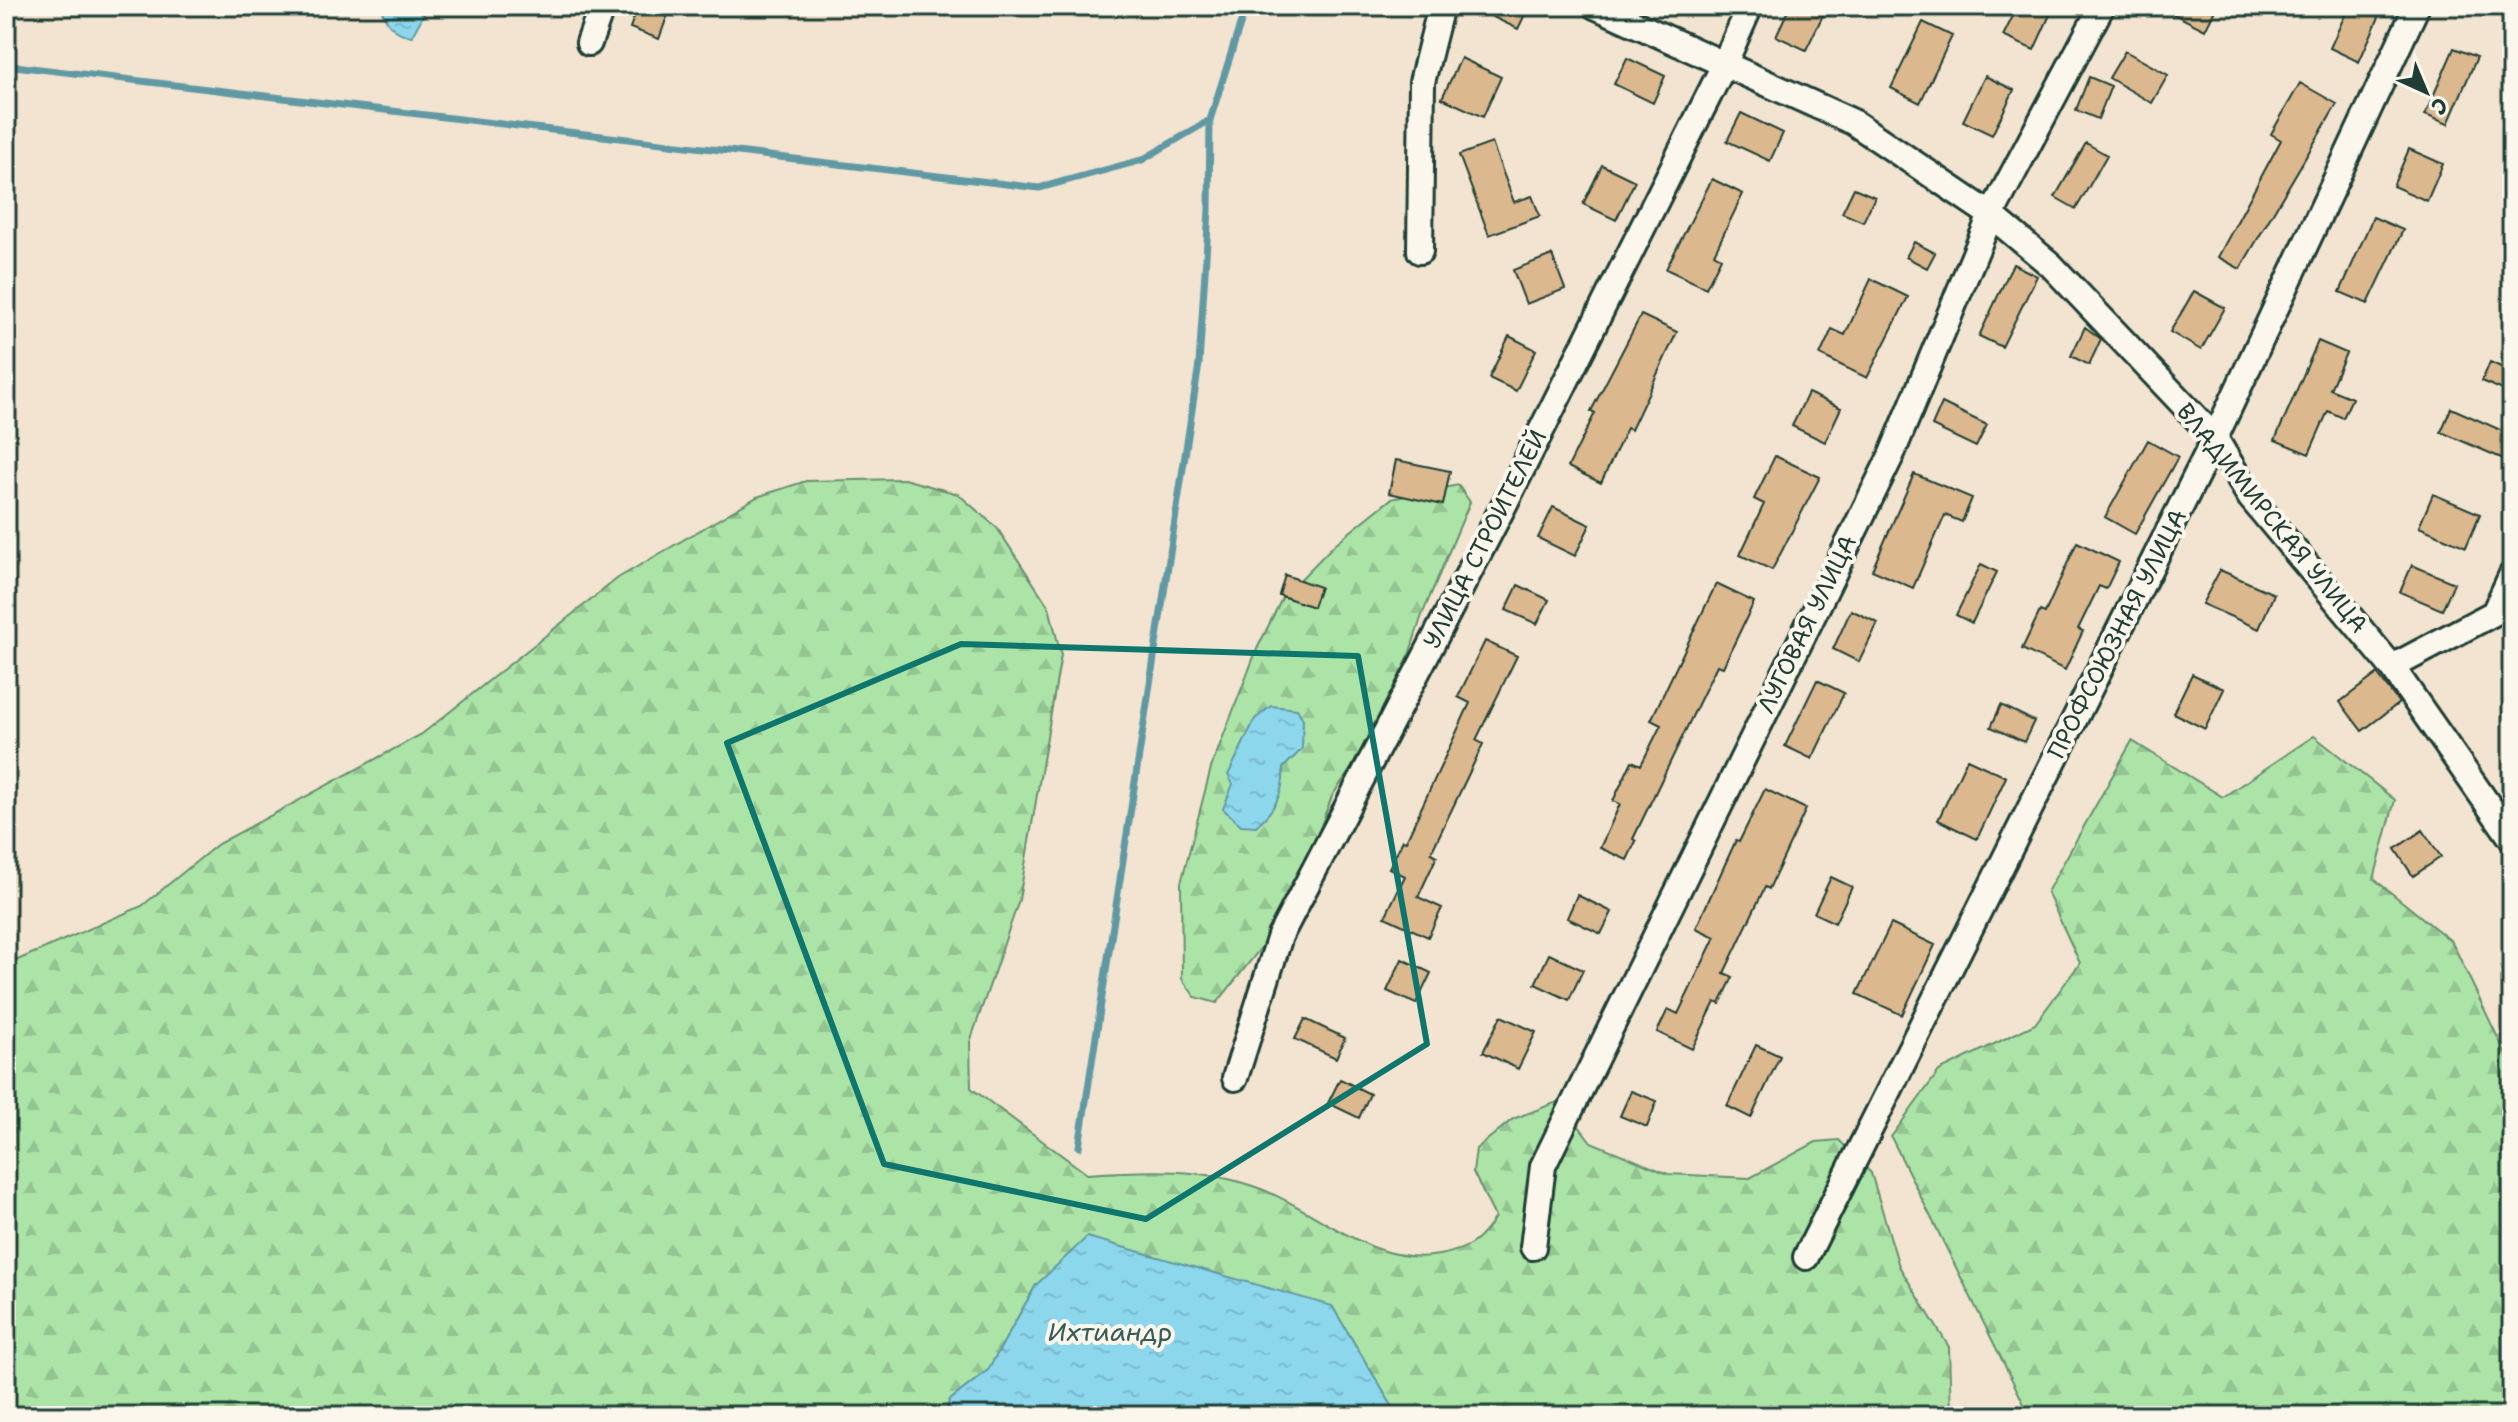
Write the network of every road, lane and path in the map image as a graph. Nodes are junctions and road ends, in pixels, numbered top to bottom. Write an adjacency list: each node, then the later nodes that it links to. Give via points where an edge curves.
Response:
1 (602, 6): 7 (street)
2 (1441, 6): 10 (street, via 1422,82)
3 (1595, 6): 8 (street, ВЛАДИМИРСКАЯ УЛИЦА)
4 (1750, 6): 8 (street, УЛИЦА СТРОИТЕЛЕЙ)
5 (2102, 6): 9 (street, ЛУГОВАЯ УЛИЦА)
6 (2417, 6): 11 (street, ПРОФСОЮЗНАЯ УЛИЦА)
7 (589, 43)
8 (1724, 65): 9 (street, ВЛАДИМИРСКАЯ УЛИЦА, via 1853,122); 15 (street, УЛИЦА СТРОИТЕЛЕЙ, via 1280,936)
9 (1991, 215): 11 (street, ВЛАДИМИРСКАЯ УЛИЦА, via 2051,265); 16 (street, ЛУГОВАЯ УЛИЦА, via 1891,456 1543,1166)
10 (1420, 251)
11 (2215, 438): 13 (street, ВЛАДИМИРСКАЯ УЛИЦА, via 2250,497); 17 (street, ПРОФСОЮЗНАЯ УЛИЦА)
12 (2512, 574): 13 (street, via 2494,613)
13 (2392, 667): 14 (street, ВЛАДИМИРСКАЯ УЛИЦА)
14 (2512, 839)
15 (1235, 1078)
16 (1533, 1247)
17 (1806, 1257)

